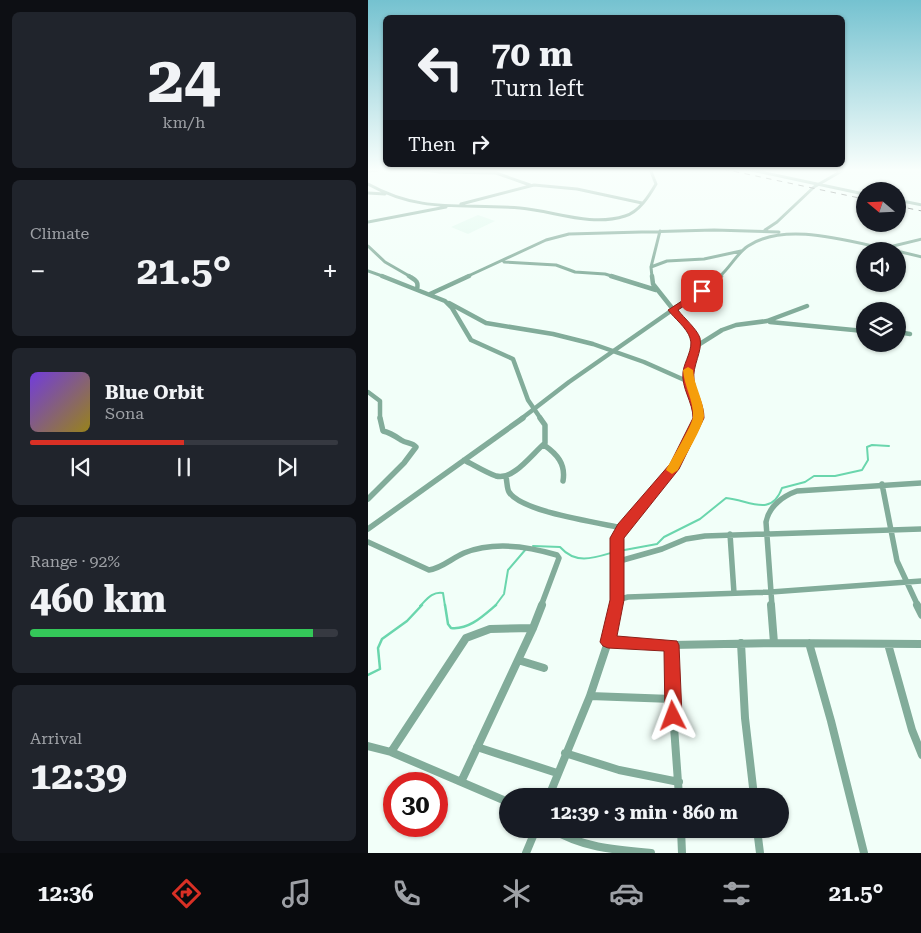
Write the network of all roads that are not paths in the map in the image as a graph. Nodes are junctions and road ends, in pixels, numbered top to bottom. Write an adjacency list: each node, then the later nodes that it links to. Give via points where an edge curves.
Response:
1 (441, 209): 5 (street)
2 (525, 209): 3 (street, via 574,219 602,220 628,216)
3 (636, 209)
4 (791, 209): 6 (street)
5 (368, 222)
6 (764, 230): 7 (street); 8 (street)
7 (660, 231): 16 (street, via 568,234 548,239); 17 (street)
8 (786, 233): 10 (street); 13 (street, via 760,240)
9 (922, 239): 11 (street)
10 (856, 243)
11 (906, 243)
12 (368, 246): 19 (street, via 385,262 417,281)
13 (741, 251): 17 (street, via 704,259 667,261); 24 (street, via 713,283)
14 (906, 253): 15 (street)
15 (922, 257)
16 (501, 261): 20 (street, via 556,265 575,272 604,274); 21 (street)
17 (651, 267): 20 (street)
18 (368, 271): 19 (street)
19 (416, 289): 21 (street)
20 (657, 290): 24 (street)
21 (430, 294): 22 (street)
22 (448, 303): 30 (street, via 485,323 562,336); 33 (street, via 471,340 513,359)
23 (807, 306): 25 (street)
24 (672, 310): 29 (street, via 693,334); 30 (street)
25 (767, 321): 26 (street); 29 (street, via 736,325)
26 (856, 330)
27 (906, 333): 28 (street)
28 (910, 334)
29 (694, 347): 31 (street)
30 (612, 352): 31 (street); 33 (street)
31 (689, 382): 41 (street, via 699,411 698,420 675,466)
32 (368, 392): 40 (street, via 380,402 383,432 397,435 416,447)
33 (534, 410): 34 (street, via 546,429); 35 (street)
34 (544, 444): 36 (street, via 517,471); 37 (street, via 563,464)
35 (464, 460): 36 (street, via 496,476); 42 (street)
36 (506, 477): 41 (street, via 510,494 523,502 560,515)
37 (563, 481)
38 (922, 483): 39 (street)
39 (882, 484): 44 (street); 45 (street, via 790,493 767,514)
40 (368, 499)
41 (623, 528): 48 (street, via 616,540)
42 (368, 529)
43 (922, 529): 44 (street)
44 (890, 531): 45 (street); 50 (street)
45 (767, 532): 46 (street); 51 (street)
46 (730, 534): 48 (street, via 686,539); 52 (street)
47 (368, 542): 55 (street, via 429,570 471,550 495,545 556,554 558,563)
48 (616, 562): 53 (street)
49 (922, 581): 50 (street)
50 (906, 582): 51 (street); 54 (street)
51 (771, 592): 52 (street); 58 (street)
52 (734, 593): 53 (street, via 637,596)
53 (617, 600): 56 (street)
54 (922, 615)
55 (533, 628): 63 (street); 69 (street, via 490,629 466,638)
56 (608, 642): 62 (street); 65 (street)
57 (741, 643): 58 (street); 62 (street); 77 (street)
58 (774, 643): 59 (street)
59 (809, 643): 60 (street); 87 (street)
60 (888, 644): 61 (street); 71 (street)
61 (922, 644)
62 (672, 645): 66 (street)
63 (518, 660): 64 (street); 68 (street)
64 (544, 668)
65 (590, 696): 66 (street); 70 (street)
66 (672, 699): 74 (street)
67 (368, 746): 69 (street)
68 (477, 747): 72 (street); 73 (street)
69 (391, 752): 73 (street)
70 (565, 753): 72 (street); 74 (street, via 619,770)
71 (922, 755)
72 (557, 773): 75 (street)
73 (461, 782): 78 (street)
74 (678, 782): 76 (street)
75 (551, 788)
76 (678, 788)
77 (753, 788)
78 (499, 798)
79 (532, 838): 83 (street)
80 (567, 838): 84 (street, via 585,846)
81 (681, 838): 85 (street)
82 (758, 838): 86 (street)
83 (526, 853)
84 (651, 853)
85 (682, 853)
86 (760, 853)
87 (864, 853)

